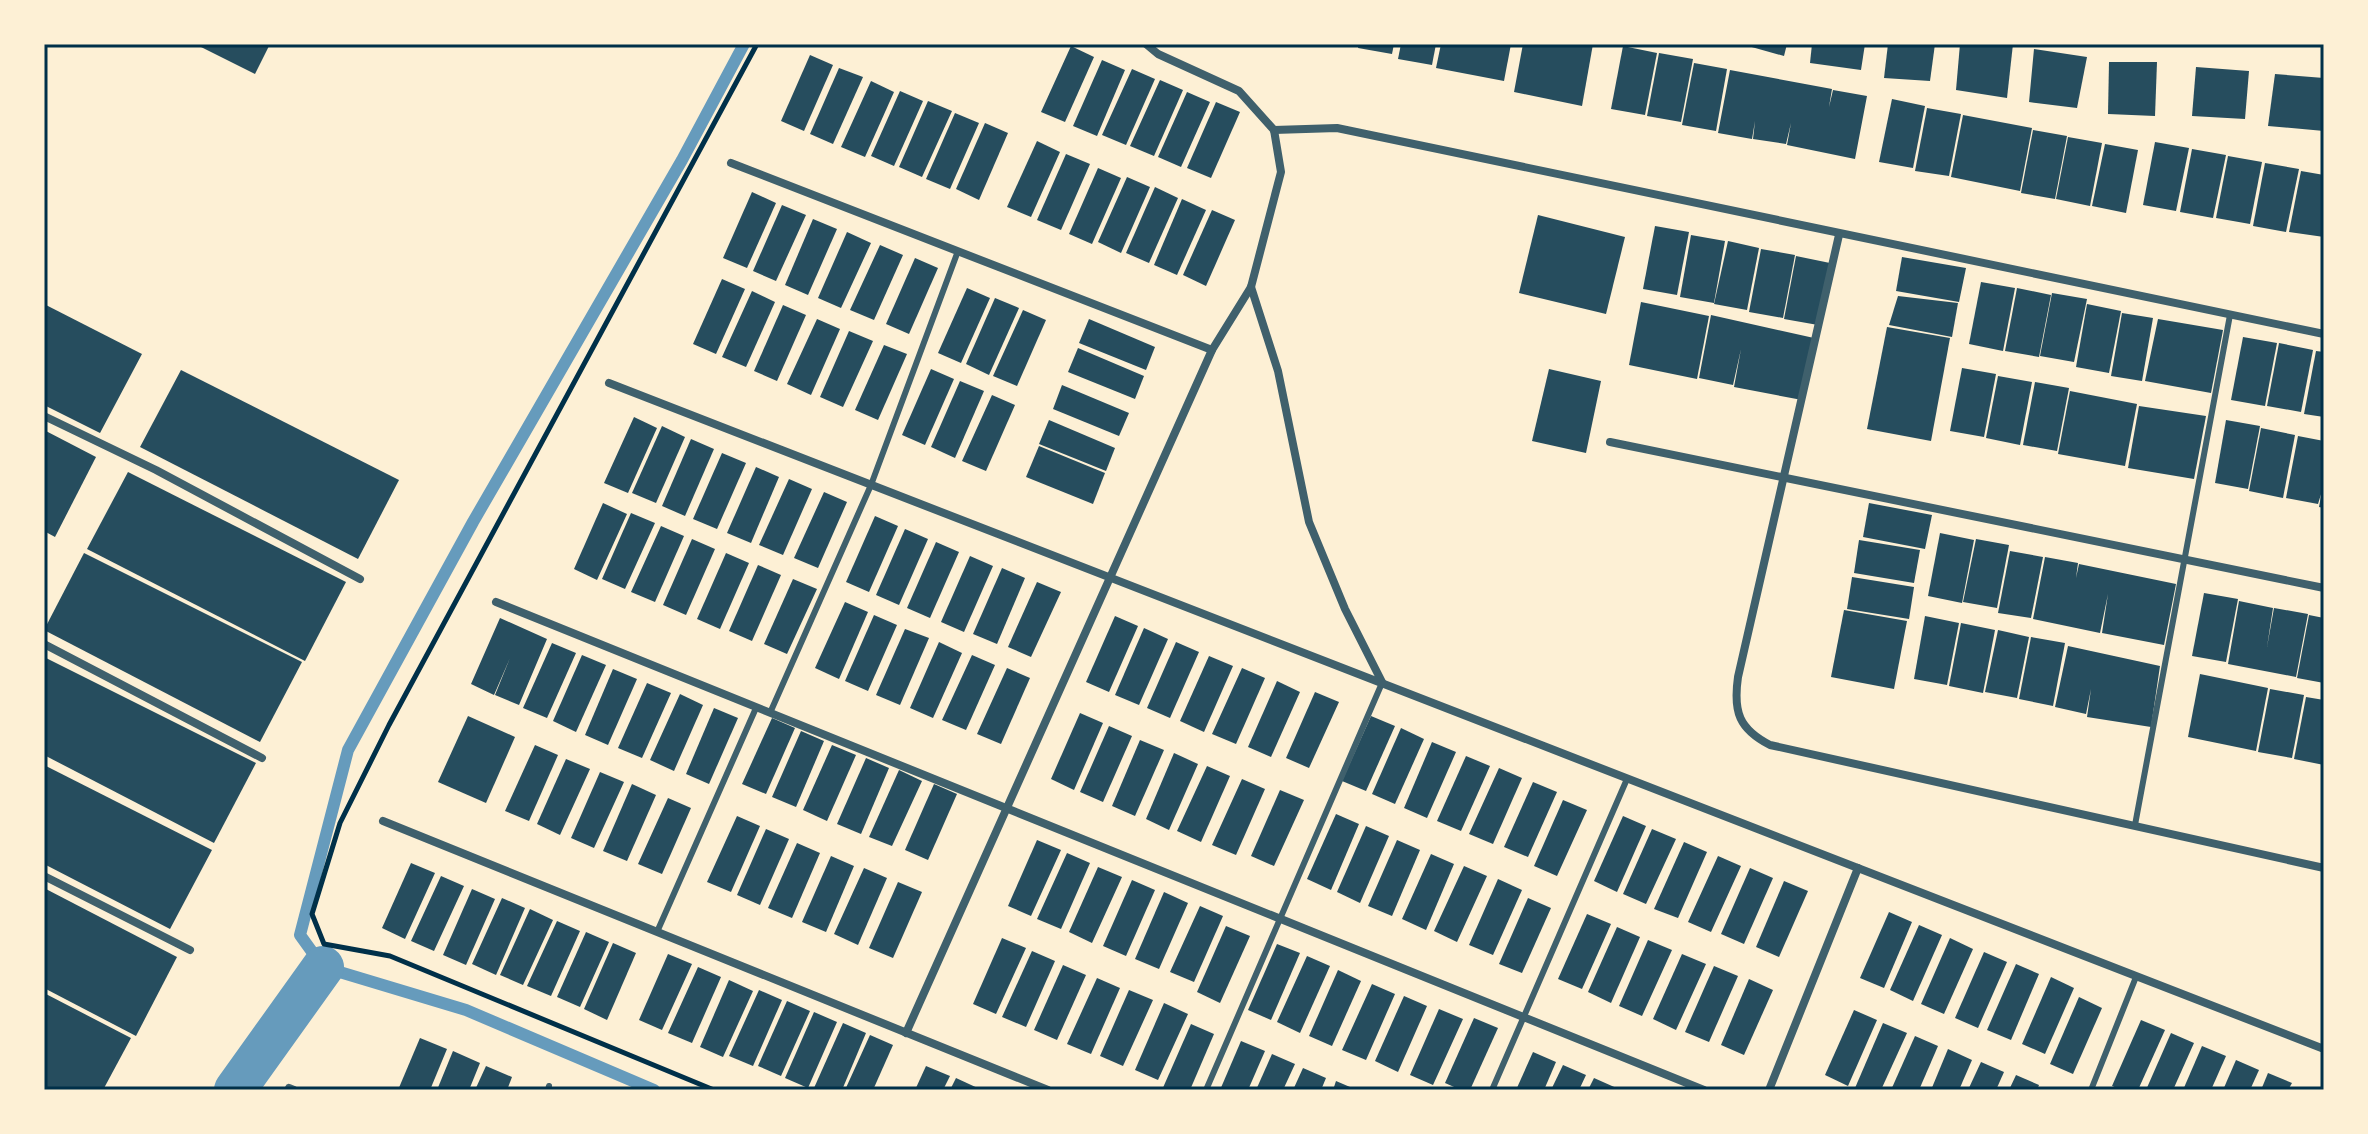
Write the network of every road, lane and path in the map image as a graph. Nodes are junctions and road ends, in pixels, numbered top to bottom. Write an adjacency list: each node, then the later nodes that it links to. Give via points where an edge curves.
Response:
1 (757, 44): 40 (path, via 389,725 340,823 312,914 324,944 390,956)
2 (1146, 44): 3 (street, via 1239,91)
3 (1274, 130): 5 (street, via 1337,128); 7 (street, via 1281,172)
4 (731, 163): 6 (street)
5 (1839, 235): 8 (street); 14 (street)
6 (958, 251): 10 (street); 15 (lane)
7 (1251, 287): 10 (street); 22 (street, via 1278,371 1309,522)
8 (2230, 315): 9 (street); 16 (lane)
9 (2324, 334)
10 (1212, 350): 17 (street)
11 (609, 383): 15 (street)
12 (44, 416): 18 (street)
13 (1610, 442): 14 (street)
14 (1783, 479): 16 (street); 29 (street, via 1735,700 1738,720 1751,735 1770,745)
15 (871, 485): 17 (street); 24 (lane)
16 (2183, 559): 19 (street); 29 (lane)
17 (1110, 578): 22 (street); 27 (street)
18 (360, 579)
19 (2324, 588)
20 (496, 602): 23 (street)
21 (44, 644): 25 (street)
22 (1382, 683): 26 (street); 33 (lane)
23 (756, 708): 24 (street); 34 (lane)
24 (770, 713): 27 (street)
25 (262, 758)
26 (1627, 779): 30 (street); 37 (lane)
27 (1006, 808): 33 (street); 38 (street)
28 (383, 821): 34 (street)
29 (2135, 825): 31 (street)
30 (1858, 868): 36 (street); 45 (street)
31 (2324, 868)
32 (44, 876): 35 (street)
33 (1279, 919): 37 (street); 42 (lane)
34 (657, 932): 38 (street)
35 (190, 950)
36 (2136, 977): 39 (street); 46 (lane)
37 (1523, 1017): 43 (lane); 44 (street)
38 (906, 1033): 41 (street)
39 (2324, 1049)
40 (714, 1090)
41 (1048, 1090)
42 (1206, 1090)
43 (1492, 1090)
44 (1704, 1090)
45 (1769, 1090)
46 (2091, 1090)

